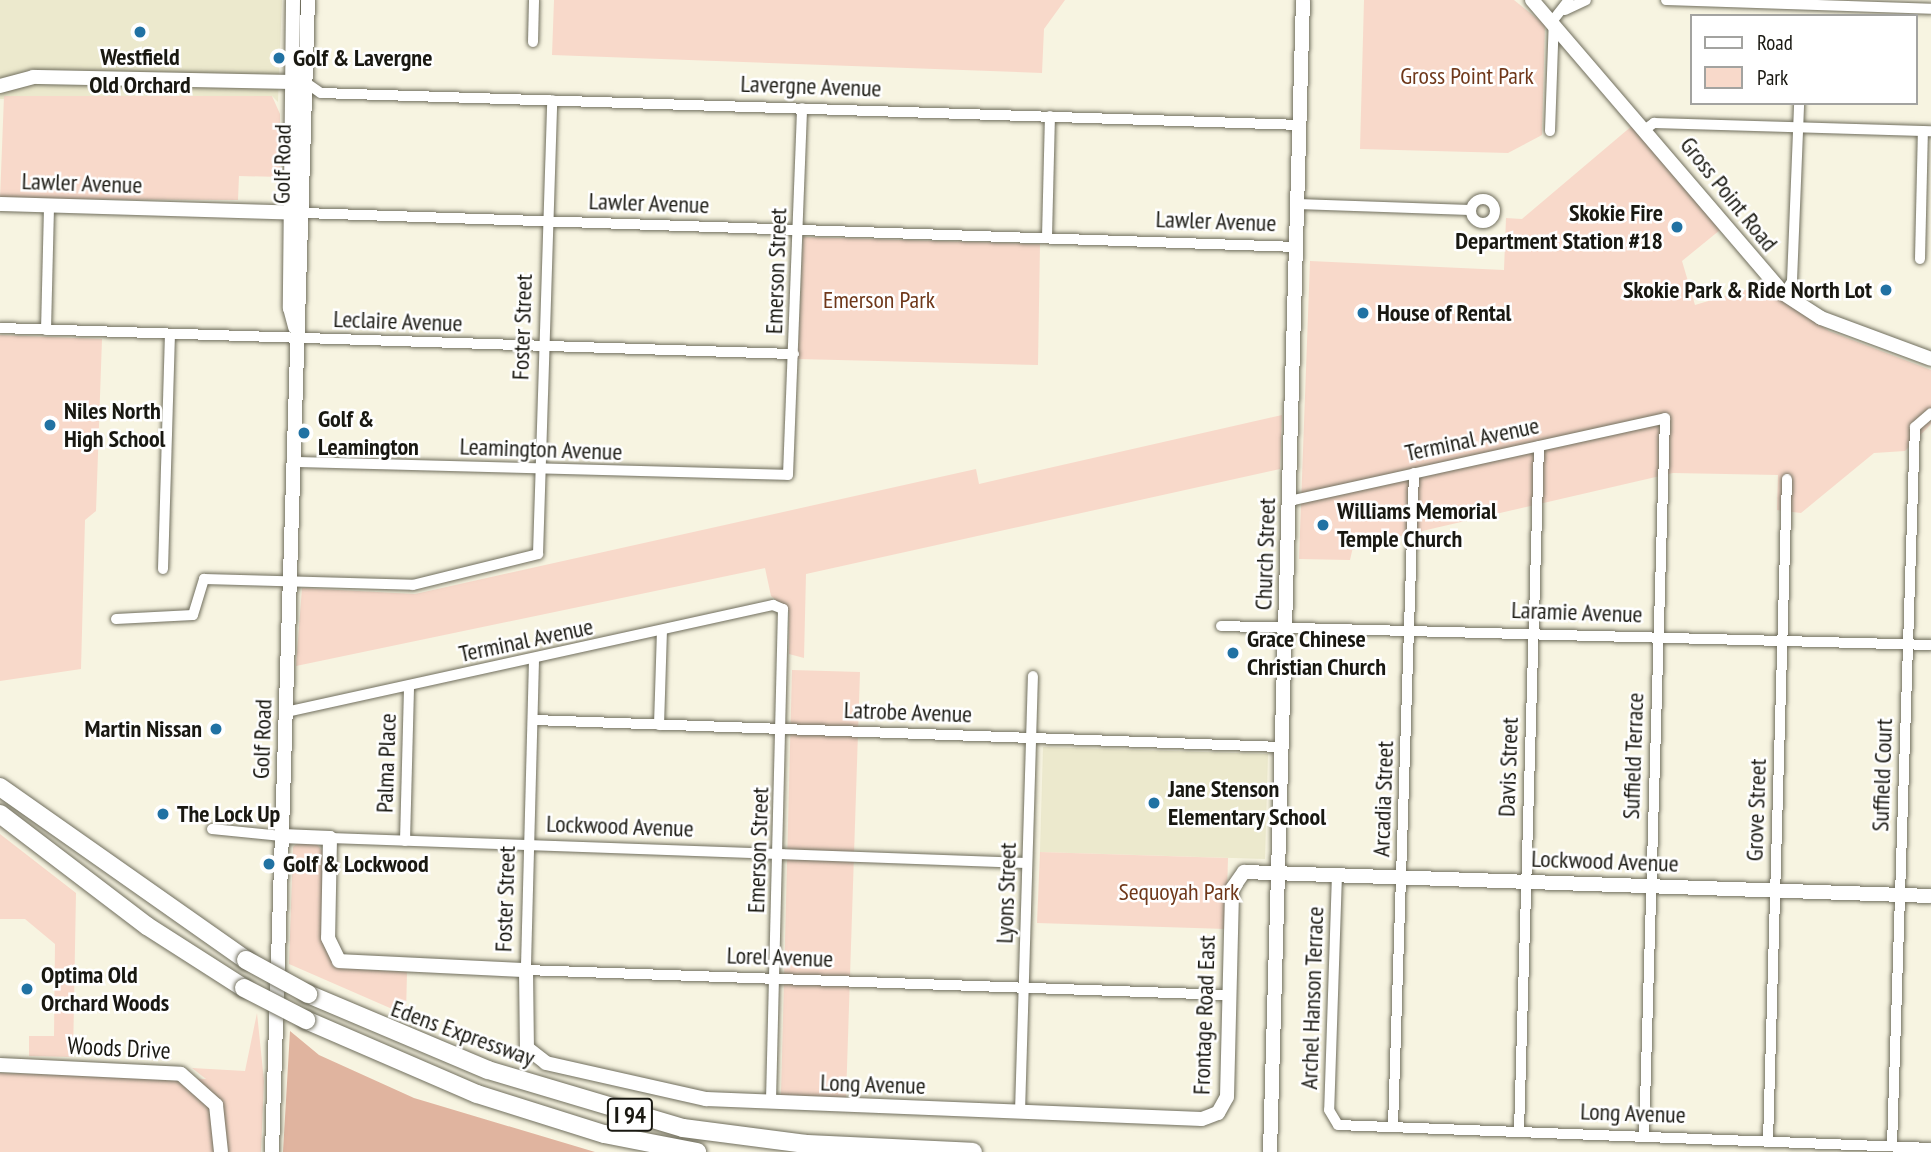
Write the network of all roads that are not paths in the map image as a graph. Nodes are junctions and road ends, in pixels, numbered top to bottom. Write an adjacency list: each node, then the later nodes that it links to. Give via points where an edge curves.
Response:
1 (292, 0): 13 (street, Golf Road)
2 (308, 0): 14 (street, Golf Road)
3 (534, 0): 12 (street)
4 (1303, 0): 22 (street, Church Street)
5 (1532, 0): 11 (street, Gross Point Road)
6 (1568, 0): 11 (street)
7 (1586, 0): 11 (street)
8 (1666, 0): 9 (street)
9 (1803, 7): 10 (street)
10 (1931, 9)
11 (1553, 19): 24 (street, Gross Point Road); 25 (street)
12 (533, 43)
13 (290, 82): 14 (street); 15 (street, via 33,76); 31 (street, Golf Road)
14 (305, 82): 16 (street); 19 (street, Golf Road)
15 (0, 86)
16 (321, 93): 17 (street, Lavergne Avenue); 19 (street)
17 (552, 100): 20 (street, Lavergne Avenue); 32 (street, Foster Street)
18 (1799, 105): 23 (street)
19 (305, 106): 31 (street, Golf Road)
20 (802, 108): 21 (street, Lavergne Avenue); 33 (street, Emerson Street)
21 (1050, 117): 22 (street, Lavergne Avenue); 34 (street)
22 (1300, 125): 28 (street, Church Street)
23 (1798, 127): 24 (street, via 1654,122); 26 (street); 37 (street, via 1792,288)
24 (1647, 128): 37 (street, Gross Point Road)
25 (1550, 131)
26 (1927, 131): 36 (street)
27 (0, 204): 29 (street, Lawler Avenue)
28 (1297, 204): 30 (street, Lawler Avenue); 35 (street, Church Street)
29 (48, 205): 31 (street, Lawler Avenue); 39 (street)
30 (1471, 210)
31 (297, 213): 32 (street, Lawler Avenue); 40 (street, Golf Road, via 302,307)
32 (548, 222): 33 (street, Lawler Avenue); 42 (street, Foster Street)
33 (797, 230): 34 (street, Lawler Avenue); 43 (street, Emerson Street)
34 (1046, 237): 35 (street, Lawler Avenue)
35 (1296, 247): 53 (street, Church Street)
36 (1920, 259)
37 (1784, 294): 44 (street, Gross Point Road, via 1821,318)
38 (0, 328): 39 (street, Leclaire Avenue)
39 (47, 330): 41 (street, Leclaire Avenue)
40 (295, 333): 41 (street, Leclaire Avenue); 42 (street, Leclaire Avenue); 48 (street, Golf Road)
41 (170, 334): 54 (street)
42 (545, 347): 43 (street, Leclaire Avenue); 49 (street, Foster Street)
43 (794, 354): 51 (street, Emerson Street)
44 (1931, 359)
45 (1931, 413): 65 (street, Suffield Court, via 1915,427)
46 (1664, 418): 47 (street, Terminal Avenue); 63 (street, Suffield Terrace)
47 (1539, 446): 50 (street, Terminal Avenue); 62 (street, Davis Street)
48 (293, 462): 49 (street, Leamington Avenue); 55 (street, Golf Road)
49 (541, 469): 51 (street, Leamington Avenue); 55 (street, Foster Street, via 538,554 413,585)
50 (1414, 473): 53 (street, Terminal Avenue); 60 (street, Arcadia Street)
51 (788, 475)
52 (1787, 480): 64 (street, Grove Street)
53 (1289, 501): 58 (street, Church Street)
54 (163, 569)
55 (290, 581): 57 (street, via 204,579 193,615); 70 (street, Golf Road)
56 (773, 605): 61 (street, Terminal Avenue); 73 (street, Emerson Street, via 787,619)
57 (116, 619)
58 (1285, 625): 59 (street, Laramie Avenue); 60 (street, Laramie Avenue); 75 (street, Church Street)
59 (1222, 626)
60 (1409, 627): 62 (street, Laramie Avenue); 87 (street, Arcadia Street)
61 (662, 632): 67 (street, Terminal Avenue); 72 (street)
62 (1534, 632): 63 (street, Laramie Avenue); 88 (street, Davis Street)
63 (1658, 636): 64 (street, Laramie Avenue); 89 (street, Suffield Terrace)
64 (1782, 640): 65 (street, Laramie Avenue); 90 (street, Grove Street)
65 (1908, 644): 66 (street, Laramie Avenue); 91 (street, Suffield Court)
66 (1931, 645)
67 (534, 660): 69 (street, Terminal Avenue); 71 (street, Foster Street)
68 (1033, 676): 74 (street, Lyons Street)
69 (409, 687): 70 (street, Terminal Avenue); 81 (street, Palma Place)
70 (286, 712): 79 (street, Golf Road)
71 (534, 720): 72 (street, Latrobe Avenue); 82 (street, Foster Street)
72 (659, 724): 73 (street, Latrobe Avenue)
73 (783, 729): 74 (street, Latrobe Avenue); 83 (street, Emerson Street)
74 (1031, 738): 75 (street, Latrobe Avenue); 84 (street, Lyons Street)
75 (1282, 747): 85 (street, Church Street)
76 (6, 792): 112 (highway, Edens Expressway / I 94, bridge, via 246,960 308,994 488,1070 683,1128 806,1144)
77 (0, 814): 111 (highway, Edens Expressway / I 94, bridge, via 146,926 244,988 306,1020 477,1094 604,1134)
78 (212, 829): 79 (street, Lockwood Avenue)
79 (282, 836): 80 (street, Lockwood Avenue); 110 (street, Golf Road)
80 (330, 838): 81 (street, Lockwood Avenue); 93 (street, Lorel Avenue, via 332,956 347,964)
81 (405, 841): 82 (street, Lockwood Avenue)
82 (529, 845): 83 (street, Lockwood Avenue); 93 (street, Foster Street)
83 (779, 854): 84 (street, Lockwood Avenue); 94 (street, Emerson Street)
84 (1027, 863): 95 (street, Lyons Street)
85 (1278, 872): 86 (street, Lockwood Avenue); 96 (street, Frontage Road East, via 1244,872 1235,881); 113 (street, Church Street)
86 (1337, 874): 87 (street, Lockwood Avenue); 102 (street, Archel Hanson Terrace)
87 (1401, 877): 88 (street, Lockwood Avenue); 103 (street, Arcadia Street)
88 (1525, 881): 89 (street, Lockwood Avenue); 104 (street, Davis Street)
89 (1650, 886): 90 (street, Lockwood Avenue); 105 (street, Suffield Terrace)
90 (1775, 890): 91 (street, Lockwood Avenue); 106 (street, Grove Street)
91 (1899, 895): 92 (street, Lockwood Avenue); 107 (street, Suffield Court)
92 (1931, 896)
93 (526, 970): 94 (street, Lorel Avenue); 97 (street, Foster Street, via 524,1032)
94 (775, 979): 95 (street, Lorel Avenue); 99 (street, Emerson Street)
95 (1024, 988): 96 (street, Lorel Avenue); 100 (street, Lyons Street)
96 (1229, 995): 101 (street, Frontage Road East, via 1227,1097)
97 (531, 1054): 99 (street, Long Avenue, via 571,1070 706,1099)
98 (0, 1065): 109 (street, Woods Drive, via 181,1074 216,1105)
99 (771, 1103): 100 (street, Long Avenue)
100 (1020, 1112): 101 (street, Long Avenue, via 1202,1119)
101 (1218, 1113)
102 (1334, 1121): 103 (street, Long Avenue)
103 (1393, 1126): 104 (street, Long Avenue)
104 (1519, 1132): 105 (street, Long Avenue)
105 (1644, 1136): 106 (street, Long Avenue)
106 (1768, 1142): 107 (street, Long Avenue)
107 (1892, 1146): 108 (street, Long Avenue)
108 (1931, 1147)
109 (221, 1152)
110 (272, 1152)
111 (697, 1152)
112 (973, 1152)
113 (1270, 1152)

